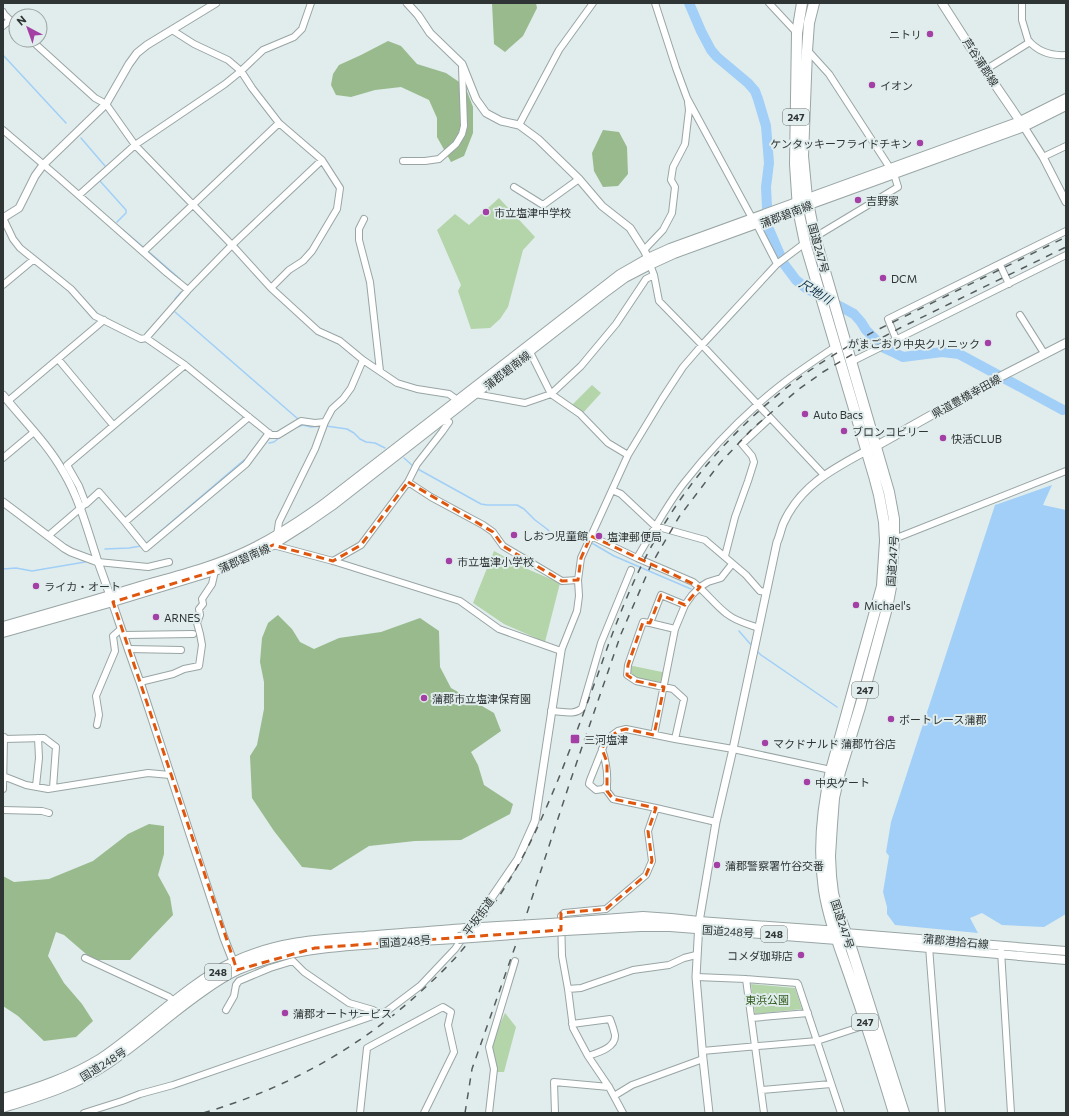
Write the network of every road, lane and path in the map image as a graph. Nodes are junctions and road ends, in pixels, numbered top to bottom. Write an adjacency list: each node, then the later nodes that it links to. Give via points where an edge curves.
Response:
1 (216, 3): 11 (street)
2 (311, 3): 19 (street, via 302,28 294,37 263,50)
3 (407, 3): 17 (street, via 430,33)
4 (593, 3): 26 (street, via 558,50)
5 (655, 3): 20 (street)
6 (769, 3): 12 (street)
7 (802, 3): 12 (highway, 国道247号 / 247)
8 (814, 3): 15 (highway, 国道247号 / 247, via 809,23)
9 (942, 3): 18 (main road, 芦谷蒲郡線)
10 (1022, 3): 13 (street, via 1022,20)
11 (172, 30): 19 (street, via 228,60); 22 (street, via 138,53)
12 (797, 33): 40 (highway, 国道247号 / 247, via 795,164)
13 (1030, 42): 16 (street, via 1043,52); 18 (street)
14 (40, 48): 22 (street, via 95,98)
15 (807, 51): 34 (street, via 829,74); 40 (highway, 国道247号 / 247)
16 (1066, 55)
17 (462, 64): 26 (street, via 476,99 486,113 501,121); 32 (street, via 464,126 456,144 439,159)
18 (986, 70): 25 (main road, 芦谷蒲郡線)
19 (241, 71): 24 (street); 28 (street)
20 (687, 98): 43 (street); 49 (street, via 689,110 685,144 673,167 671,180 675,187 672,213 663,230)
21 (1066, 98): 25 (main road)
22 (106, 104): 28 (street); 33 (street)
23 (1066, 106): 25 (main road)
24 (279, 123): 31 (street); 41 (street)
25 (1022, 124): 30 (street); 34 (main road, 蒲郡碧南線)
26 (519, 125): 35 (street, via 538,139)
27 (3, 130): 33 (street)
28 (135, 145): 38 (street); 41 (street)
29 (1066, 146): 30 (street)
30 (1043, 158): 37 (street)
31 (322, 160): 48 (street); 59 (street, via 340,188 337,209 312,251)
32 (403, 161)
33 (43, 165): 38 (street); 42 (street, via 19,208)
34 (892, 171): 40 (main road, 蒲郡碧南線); 46 (street, via 898,187)
35 (579, 179): 36 (street, via 543,205); 49 (street, via 602,206 630,228)
36 (514, 187)
37 (1064, 193): 39 (street)
38 (78, 195): 50 (street)
39 (1066, 202)
40 (803, 204): 43 (main road, 蒲郡碧南線); 46 (highway, 国道247号 / 247); 47 (highway, 国道247号 / 247)
41 (192, 205): 48 (street); 50 (street)
42 (3, 218): 52 (street, via 13,239)
43 (763, 218): 53 (main road, 蒲郡碧南線, via 670,248); 54 (street)
44 (364, 219): 74 (street, via 359,229 359,240 370,282)
45 (1066, 231): 55 (street)
46 (816, 237): 72 (highway, 国道247号 / 247)
47 (805, 243): 54 (street, 平坂街道); 67 (highway, 国道247号 / 247)
48 (232, 245): 59 (street); 60 (street)
49 (644, 250): 53 (street)
50 (143, 252): 60 (street)
51 (1066, 255): 57 (street)
52 (33, 260): 58 (street); 62 (street, via 71,289 95,316)
53 (649, 262): 56 (street); 68 (main road, 蒲郡碧南線); 78 (main road, 蒲郡碧南線, via 620,274)
54 (781, 262): 66 (street, 平坂街道)
55 (1000, 265): 57 (street); 64 (street, via 888,319)
56 (654, 276): 66 (street, via 659,301); 76 (street, via 646,279 616,324 580,366)
57 (1008, 284): 64 (street)
58 (3, 285)
59 (272, 288): 71 (street, via 318,331 340,341)
60 (188, 290): 63 (street)
61 (1020, 315): 69 (street)
62 (104, 320): 63 (street, via 141,339); 70 (street)
63 (146, 338): 73 (street)
64 (893, 341): 72 (street)
65 (1066, 343): 69 (main road, 県道豊橋幸田線)
66 (702, 345): 79 (street); 89 (street, 平坂街道, via 662,399)
67 (835, 347): 79 (street); 88 (highway, 国道247号 / 247)
68 (530, 352): 75 (main road, 蒲郡碧南線); 76 (street)
69 (1044, 353): 87 (main road, 県道豊橋幸田線)
70 (58, 359): 77 (street); 84 (street)
71 (364, 360): 74 (street); 83 (street, via 352,388 332,408)
72 (851, 362): 87 (highway, 国道247号 / 247)
73 (185, 365): 80 (street); 84 (street)
74 (380, 371): 78 (street, via 397,383 417,390 449,394)
75 (476, 394): 76 (street, via 525,403); 78 (main road, 蒲郡碧南線)
76 (551, 394): 89 (street, via 580,414 608,443)
77 (5, 398): 85 (street)
78 (460, 402): 82 (main road, 蒲郡碧南線); 99 (main road, 蒲郡碧南線, via 310,514)
79 (758, 404): 81 (street); 98 (street, via 719,442 683,484)
80 (249, 417): 86 (street); 97 (street)
81 (770, 418): 92 (street); 104 (street, via 742,444 754,462)
82 (441, 421): 93 (street, via 449,422 415,468); 103 (main road, 蒲郡碧南線, via 332,506)
83 (324, 425): 86 (street, via 301,421 278,435); 99 (street, via 279,522)
84 (114, 426): 96 (street, via 67,465 78,486)
85 (34, 432): 90 (street); 96 (street, via 62,468)
86 (268, 434): 97 (street, via 246,464 146,548)
87 (876, 446): 88 (main road, 県道豊橋幸田線); 101 (highway, 国道247号 / 247, via 889,492 894,519)
88 (866, 451): 92 (street); 137 (highway, 国道247号 / 247, via 884,522 882,586)
89 (628, 455): 94 (street, 平坂街道)
90 (3, 457)
91 (1066, 471): 101 (street)
92 (824, 475): 114 (street, via 804,493 784,522)
93 (408, 482): 106 (street, via 361,545); 112 (street, via 483,525 493,532 502,546 555,577 562,581)
94 (612, 490): 98 (street, via 621,494); 102 (street, 平坂街道)
95 (3, 502): 100 (street)
96 (83, 506): 97 (street, via 99,492); 100 (street); 107 (street)
97 (125, 522)
98 (655, 526): 104 (street, via 705,540); 105 (street)
99 (277, 535): 115 (main road, 蒲郡碧南線, via 219,562)
100 (48, 536): 107 (street, via 71,552)
101 (894, 539): 151 (highway, 国道247号 / 247, via 887,608 834,798 831,876)
102 (590, 540): 105 (street); 112 (street, 平坂街道, via 581,558)
103 (273, 545): 106 (street); 111 (main road, 蒲郡碧南線)
104 (725, 556): 109 (street)
105 (637, 558): 113 (street, via 694,582)
106 (333, 561): 126 (street, via 460,600 499,629)
107 (98, 562): 108 (street, via 148,567); 115 (street)
108 (170, 562)
109 (732, 564): 113 (street, via 721,578); 114 (street, via 760,591)
110 (631, 570): 129 (street, via 602,643 582,708 575,713)
111 (216, 571): 115 (main road, 蒲郡碧南線); 127 (street, via 212,584 202,599 203,604 196,622 202,645 199,666)
112 (578, 580): 126 (street, 平坂街道, via 580,596 577,611)
113 (700, 587): 116 (street); 119 (street, via 727,614 738,621)
114 (766, 592): 119 (street)
115 (111, 598): 118 (main road, 蒲郡碧南線); 121 (street); 122 (main road, 蒲郡碧南線)
116 (685, 605): 117 (street, via 661,595); 120 (street)
117 (650, 623): 120 (street); 128 (street, via 643,622 628,665 628,675 636,681)
118 (3, 626)
119 (759, 628): 136 (street)
120 (675, 629): 128 (street)
121 (122, 632): 123 (street); 124 (street); 130 (street, via 113,636 115,651 96,696 99,715)
122 (3, 633)
123 (193, 634)
124 (128, 649): 125 (street); 127 (street)
125 (181, 650)
126 (561, 651): 129 (street, 平坂街道)
127 (140, 682): 138 (street)
128 (664, 687): 131 (street); 134 (street, via 673,689 684,699)
129 (551, 711): 148 (street, 平坂街道, via 535,821 518,859)
130 (97, 725)
131 (654, 735): 134 (street); 135 (street, via 626,729 618,731 606,740)
132 (3, 738): 133 (street); 139 (street)
133 (38, 738): 141 (street); 142 (street, via 44,738 56,747)
134 (675, 739): 136 (street)
135 (602, 749): 140 (street, via 607,762); 140 (street, via 590,784 596,790)
136 (733, 749): 137 (street); 147 (street)
137 (831, 770): 151 (highway, 国道247号 / 247, via 825,797 821,856 824,891)
138 (170, 775): 142 (street, via 148,773); 161 (street)
139 (3, 776): 141 (street); 143 (street)
140 (607, 785): 144 (street, via 607,791 613,799)
141 (36, 786): 142 (street)
142 (54, 788)
143 (3, 789)
144 (656, 808): 147 (street); 164 (street, via 648,831 652,861 646,874 606,909 564,913 561,916 562,956)
145 (3, 810): 146 (street)
146 (49, 813)
147 (716, 822): 149 (street)
148 (477, 919): 167 (street, 平坂街道, via 455,948 420,986)
149 (699, 925): 150 (highway, 国道248号 / 248); 151 (highway, 国道248号 / 248); 156 (street)
150 (566, 927): 161 (highway, 国道248号 / 248, bridge, via 315,948); 161 (highway, 国道248号 / 248, bridge, via 465,929 314,940 273,948 250,956)
151 (841, 936): 152 (main road, 蒲郡港拾石線); 154 (main road, 蒲郡港拾石線); 171 (highway, 国道247号 / 247); 193 (highway, 国道247号 / 247)
152 (930, 939): 153 (main road, 蒲郡港拾石線); 154 (street)
153 (1000, 945): 155 (main road, 蒲郡港拾石線); 157 (street)
154 (929, 948): 157 (main road, 蒲郡港拾石線); 194 (street)
155 (1066, 951)
156 (696, 955): 162 (street); 164 (street, via 669,966 633,970 581,988)
157 (1001, 955): 159 (main road, 蒲郡港拾石線); 195 (street)
158 (85, 958): 165 (street)
159 (1066, 960)
160 (515, 961): 186 (street, via 489,1047 494,1069)
161 (235, 967): 165 (highway, 国道248号 / 248, via 192,988); 182 (highway, 国道248号 / 248, via 124,1051 86,1076 63,1087)
162 (696, 977): 163 (street); 174 (street)
163 (746, 979): 168 (street, via 797,983); 169 (street)
164 (568, 989): 170 (street)
165 (175, 1002): 181 (highway, 国道248号 / 248, via 107,1055 82,1070 59,1081)
166 (226, 1010): 167 (street, via 239,981 293,961 304,972 349,1003)
167 (379, 1013): 183 (street, 平坂街道, via 173,1085)
168 (808, 1013): 169 (street); 172 (street)
169 (752, 1018): 173 (street)
170 (572, 1024): 175 (street); 175 (street, via 610,1019 614,1040 607,1049)
171 (866, 1024): 172 (street); 192 (highway, 国道247号 / 247)
172 (818, 1041): 173 (street); 177 (street)
173 (755, 1047): 174 (street); 179 (street)
174 (702, 1051): 176 (street)
175 (588, 1056): 178 (street)
176 (703, 1059): 180 (street, via 632,1084); 189 (street)
177 (831, 1084): 179 (street); 191 (street)
178 (610, 1087): 180 (street); 187 (street, via 554,1082)
179 (761, 1090): 190 (street)
180 (614, 1096): 188 (street)
181 (3, 1099)
182 (3, 1107)
183 (84, 1113)
184 (360, 1113): 185 (street, via 367,1048 443,1007 451,1012 448,1025 454,1052)
185 (424, 1113)
186 (489, 1113)
187 (555, 1113)
188 (623, 1113)
189 (709, 1113)
190 (764, 1113)
191 (841, 1113)
192 (894, 1113)
193 (904, 1113)
194 (942, 1113)
195 (1011, 1113)

